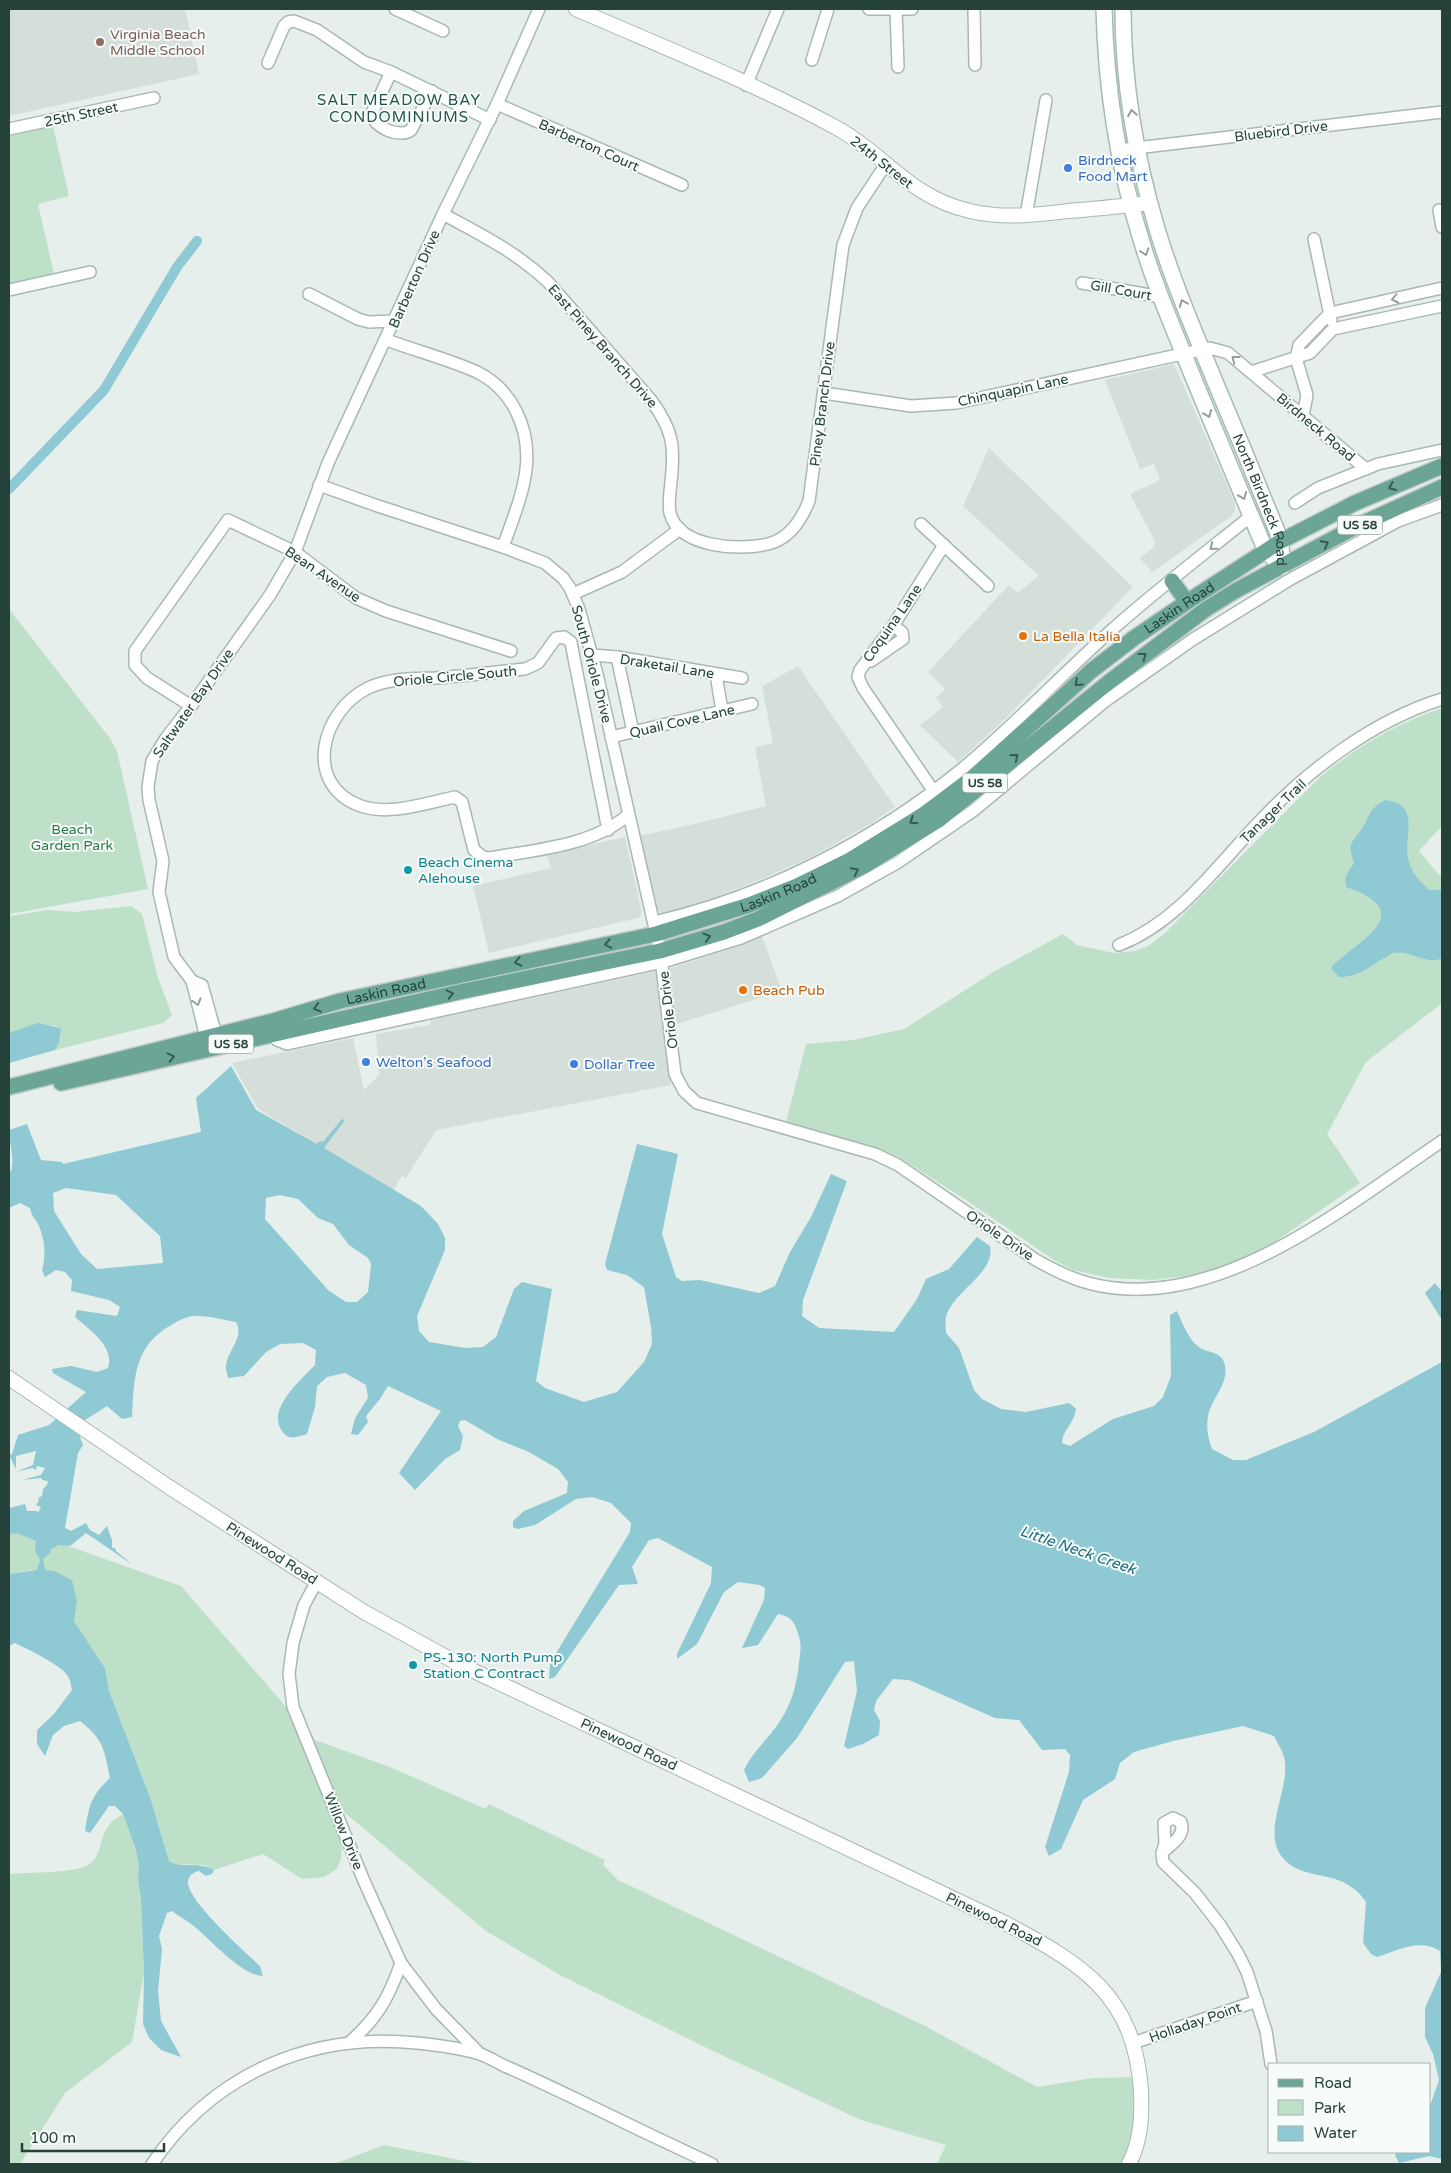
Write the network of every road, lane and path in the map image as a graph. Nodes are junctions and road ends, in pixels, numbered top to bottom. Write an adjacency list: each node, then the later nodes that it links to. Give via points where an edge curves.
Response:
1 (395, 9): 12 (street)
2 (539, 9): 23 (street, Barberton Drive)
3 (576, 9): 19 (street, 24th Street)
4 (778, 9): 19 (street)
5 (828, 9): 14 (street)
6 (869, 9): 11 (street)
7 (912, 9): 11 (street)
8 (974, 9): 16 (street)
9 (1104, 9): 28 (main road, North Birdneck Road)
10 (1123, 9): 27 (main road, North Birdneck Road, one-way to 10, via 1126,65)
11 (896, 10): 17 (street)
12 (414, 13): 13 (street)
13 (443, 31)
14 (812, 60)
15 (268, 63): 18 (street, via 284,26 294,21 317,30 364,62)
16 (975, 65)
17 (898, 67)
18 (391, 72): 20 (street); 20 (street, via 372,118 397,134 411,130)
19 (746, 85): 29 (street, 24th Street, via 836,128)
20 (432, 91): 25 (street)
21 (154, 98): 26 (street, 25th Street)
22 (1046, 100): 35 (street)
23 (497, 104): 25 (street, Barberton Drive); 30 (street, Barberton Court)
24 (1442, 112): 27 (street, Bluebird Drive)
25 (490, 120): 34 (street, Barberton Drive)
26 (9, 129)
27 (1138, 148): 28 (street, Bluebird Drive); 31 (main road, North Birdneck Road)
28 (1119, 150): 32 (main road, North Birdneck Road)
29 (886, 164): 35 (street, 24th Street, via 921,191 953,207 997,216); 53 (street, Piney Branch Drive, via 857,208 843,244)
30 (682, 185)
31 (1150, 202): 32 (street, 24th Street); 49 (main road, North Birdneck Road, one-way to 31, via 1169,268)
32 (1132, 205): 35 (street, 24th Street); 43 (main road, North Birdneck Road, one-way to 43)
33 (1438, 210): 36 (street)
34 (443, 214): 46 (street, Barberton Drive); 64 (street, East Piney Branch Drive, via 494,241 534,269 664,417 674,456 669,505)
35 (1026, 216)
36 (1442, 227)
37 (1314, 239): 45 (street)
38 (90, 272): 41 (street)
39 (1082, 283): 43 (street, Gill Court)
40 (1442, 288): 45 (street, one-way to 45)
41 (9, 290)
42 (309, 294): 46 (street, via 358,319)
43 (1161, 297): 50 (main road, North Birdneck Road)
44 (1442, 306): 47 (street)
45 (1330, 313): 47 (street); 51 (street, via 1299,345)
46 (394, 321): 48 (street, Barberton Drive)
47 (1333, 328): 51 (street, via 1310,353)
48 (386, 340): 58 (street, Barberton Drive); 67 (street, via 476,372 509,396 528,442 528,460 524,485)
49 (1201, 348): 50 (street, Chinquapin Lane); 52 (street, Birdneck Road, one-way to 49, via 1228,353); 65 (main road, North Birdneck Road)
50 (1183, 352): 53 (street, Chinquapin Lane, via 941,405 911,406); 62 (main road, North Birdneck Road, one-way to 62)
51 (1296, 358): 52 (street); 54 (street, via 1307,395)
52 (1251, 372): 54 (street, Birdneck Road)
53 (824, 394): 64 (street, Piney Branch Drive, via 809,501 788,535 757,547 726,548 699,540)
54 (1303, 416): 57 (street, Birdneck Road)
55 (1439, 451): 56 (street, Birdneck Road); 57 (street, Birdneck Road, via 1400,458)
56 (1440, 467): 59 (street, Birdneck Road); 65 (main road, Laskin Road / US 58, one-way to 65, via 1355,503)
57 (1366, 469): 60 (street, via 1318,488)
58 (319, 485): 67 (street, South Oriole Drive); 69 (street, Barberton Drive)
59 (1441, 492): 70 (main road, Laskin Road / US 58, one-way to 59, via 1359,526)
60 (1295, 503)
61 (1442, 505): 71 (street, Laskin Road, via 1398,521)
62 (1251, 516): 68 (main road, North Birdneck Road); 72 (street, Laskin Road, one-way to 72)
63 (921, 524): 66 (street)
64 (680, 529): 74 (street, via 622,572)
65 (1281, 541): 68 (main road, Laskin Road / US 58); 70 (main road, North Birdneck Road)
66 (944, 545): 73 (street); 76 (street, Coquina Lane)
67 (503, 547): 74 (street, South Oriole Drive, via 545,563 563,578)
68 (1266, 551): 70 (main road, North Birdneck Road); 75 (main road, Laskin Road / US 58)
69 (295, 552): 79 (street, Bean Avenue, via 356,598 386,611); 87 (street, Saltwater Bay Drive, via 270,595); 87 (street, Bean Avenue, via 228,520 135,651 135,665 147,678)
70 (1282, 566): 71 (street); 91 (main road, Laskin Road / US 58, one-way to 70, via 1206,609)
71 (1289, 580): 91 (street, Laskin Road, via 1192,640 1110,698 973,811)
72 (1172, 581): 75 (main road); 77 (street, Laskin Road)
73 (988, 586)
74 (573, 594): 80 (street, South Oriole Drive)
75 (1187, 602): 78 (main road, Laskin Road / US 58)
76 (893, 626): 82 (street, Coquina Lane); 82 (street, via 904,636 901,642)
77 (1114, 628): 78 (street); 91 (street, Laskin Road, via 962,769)
78 (1129, 642): 91 (main road, Laskin Road / US 58, one-way to 91, via 1091,672)
79 (511, 651)
80 (592, 655): 81 (street, Draketail Lane); 90 (street, South Oriole Drive)
81 (617, 657): 83 (street, Draketail Lane); 89 (street)
82 (863, 665): 91 (street, Coquina Lane, via 859,683)
83 (716, 674): 84 (street, Draketail Lane); 88 (street)
84 (742, 678)
85 (1442, 699): 95 (street, Tanager Trail, via 1404,713 1317,770 1259,822 1171,914 1145,933)
86 (752, 704): 88 (street, Quail Cove Lane)
87 (191, 706): 99 (street, Saltwater Bay Drive, via 157,751 148,775 148,787 163,861 159,892 170,944 174,957 192,981)
88 (722, 711): 89 (street, Quail Cove Lane)
89 (633, 732): 90 (street, Quail Cove Lane)
90 (611, 737): 92 (street, South Oriole Drive)
91 (943, 808): 94 (main road, Laskin Road / US 58, via 824,874 749,905); 96 (main road, Laskin Road / US 58, via 864,866 804,898)
92 (628, 815): 93 (street, Oriole Circle South); 94 (street, South Oriole Drive)
93 (608, 830): 93 (street, Oriole Circle South, via 571,642 564,637 556,638 538,663 526,669 397,680 368,688 348,701 339,712 323,750 326,772 334,788 361,806 382,810 455,797 459,799 474,850 482,857 593,837)
94 (655, 928): 96 (street, South Oriole Drive); 97 (main road, Laskin Road / US 58, one-way to 97)
95 (1119, 945)
96 (661, 957): 98 (main road, Laskin Road / US 58); 102 (street, Oriole Drive, via 676,1074 688,1096 707,1107 875,1154 1036,1260 1088,1283 1123,1288 1162,1287 1198,1280 1254,1260 1278,1250 1334,1215)
97 (398, 988): 98 (main road); 99 (main road, Laskin Road / US 58, one-way to 99)
98 (404, 1012): 101 (main road, Laskin Road / US 58, one-way to 98, via 272,1034)
99 (211, 1036): 100 (main road, Laskin Road / US 58)
100 (9, 1087)
101 (9, 1096)
102 (1442, 1141)
103 (9, 1378): 104 (street, Pinewood Road, via 169,1488)
104 (317, 1581): 106 (street, Willow Drive, via 304,1604 293,1643 289,1674 292,1707); 109 (street, Pinewood Road, via 364,1612 460,1665 1054,1949 1086,1972 1106,1993)
105 (1162, 1853): 107 (street, Holladay Point, via 1163,1862 1220,1925 1238,1954)
106 (401, 1962): 108 (street, via 382,2006 369,2026); 110 (street, Willow Drive, via 436,2009)
107 (1256, 2001): 109 (street, Holladay Point); 111 (street, Holladay Point, via 1266,2031)
108 (351, 2041): 110 (street, via 432,2044); 112 (street, via 300,2052 258,2070 217,2096 196,2114)
109 (1133, 2043): 114 (street, Pinewood Road, via 1139,2066 1142,2109 1138,2142)
110 (480, 2054): 113 (street)
111 (1270, 2063)
112 (152, 2164)
113 (712, 2164)
114 (1129, 2164)

